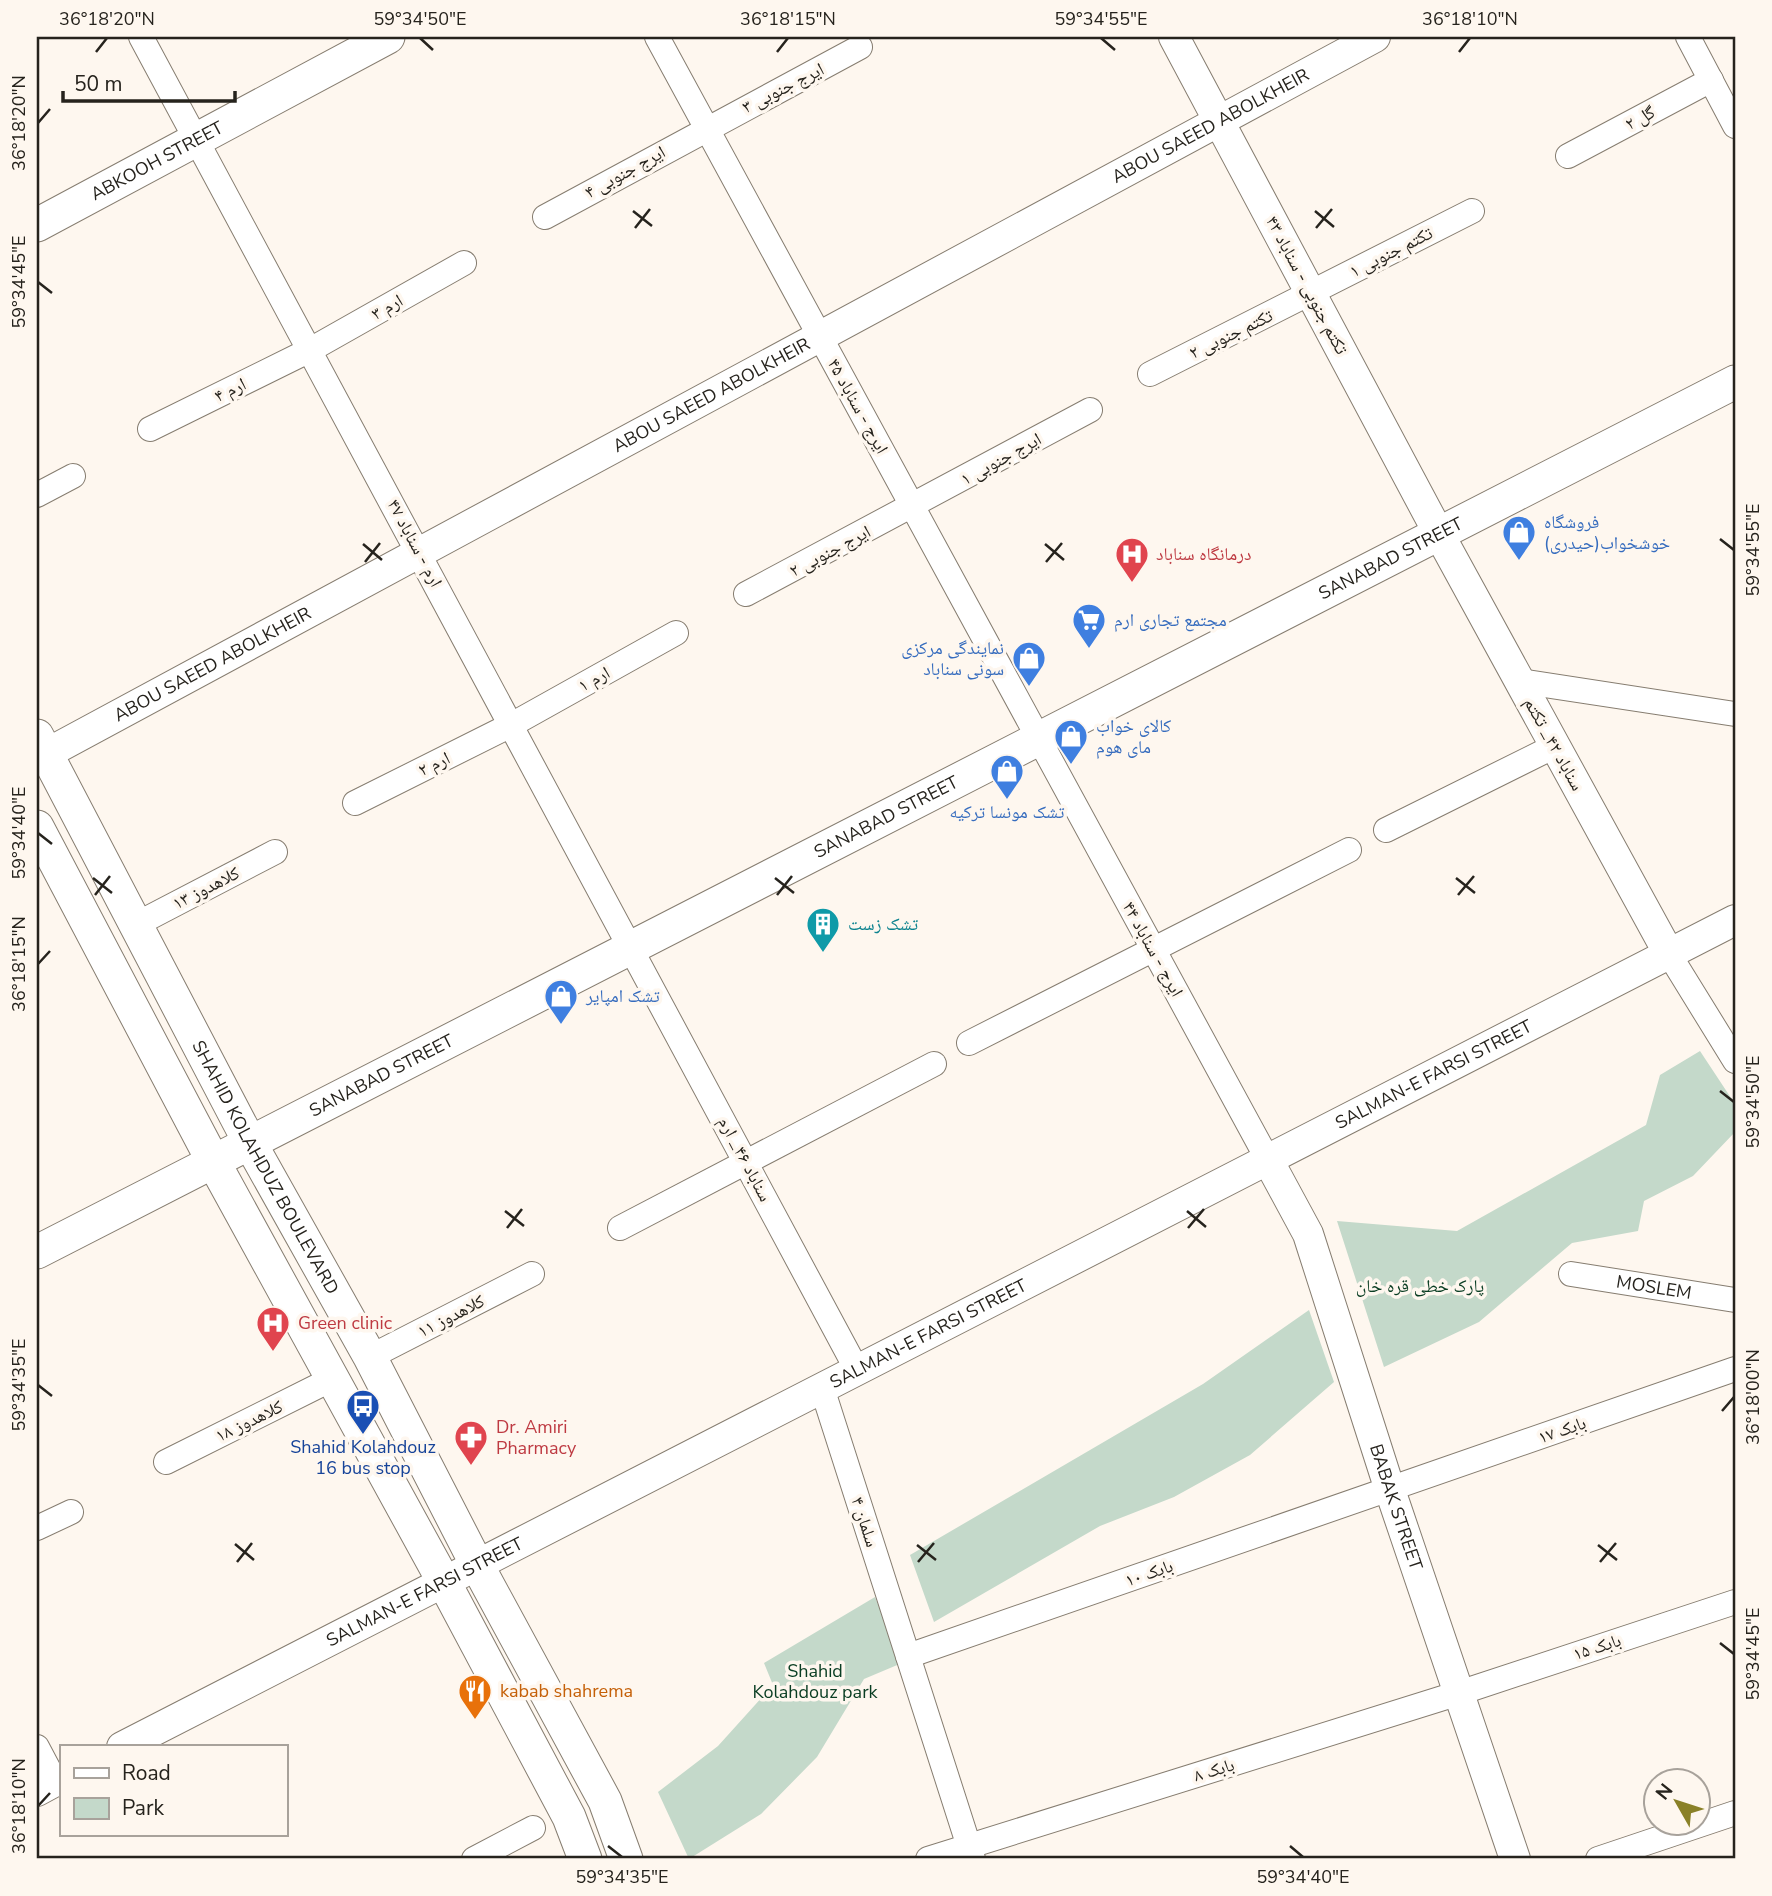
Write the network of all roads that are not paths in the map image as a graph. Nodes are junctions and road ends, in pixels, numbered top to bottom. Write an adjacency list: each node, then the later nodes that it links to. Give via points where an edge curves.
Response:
1 (141, 37): 13 (street, ارم - سناباد ۴۷)
2 (388, 37): 13 (main road, ABKOOH STREET)
3 (657, 37): 12 (street, ایرج - سناباد ۴۵)
4 (1174, 37): 10 (street, تکتم جنوبی - سناباد ۴۳)
5 (1375, 37): 10 (street, ABOU SAEED ABOLKHEIR)
6 (1688, 37): 8 (street)
7 (860, 47): 12 (street, ایرج جنوبی ۳)
8 (1711, 80): 9 (street); 14 (street, گل ۲)
9 (1729, 100): 11 (street)
10 (1219, 121): 19 (street, تکتم جنوبی - سناباد ۴۳); 20 (street, ABOU SAEED ABOLKHEIR)
11 (1735, 126)
12 (706, 128): 16 (street, ایرج جنوبی ۴); 20 (street, ایرج - سناباد ۴۵)
13 (196, 139): 17 (main road, ABKOOH STREET); 21 (street, ارم - سناباد ۴۷)
14 (1568, 156)
15 (1472, 211): 19 (street, تکتم جنوبی ۱)
16 (545, 217)
17 (37, 225)
18 (464, 263): 21 (street, ارم ۳)
19 (1311, 294): 22 (street, تکتم جنوبی ۲); 29 (street, تکتم جنوبی - سناباد ۴۳)
20 (820, 336): 28 (street, ایرج - سناباد ۴۵); 30 (street, ABOU SAEED ABOLKHEIR)
21 (310, 350): 25 (street, ارم ۴); 30 (street, ارم - سناباد ۴۷)
22 (1150, 374)
23 (1735, 382): 29 (main road, SANABAD STREET)
24 (1090, 410): 28 (street, ایرج جنوبی ۱)
25 (150, 429)
26 (73, 476): 27 (street)
27 (37, 495)
28 (913, 507): 31 (street, ایرج جنوبی ۲); 36 (street, ایرج - سناباد ۴۵)
29 (1439, 534): 33 (street, سناباد ۴۲_ تکتم); 36 (main road, SANABAD STREET)
30 (420, 552): 35 (street, ارم - سناباد ۴۷); 37 (street, ABOU SAEED ABOLKHEIR)
31 (746, 594)
32 (676, 633): 35 (street, ارم ۱)
33 (1519, 681): 34 (street); 38 (street, سناباد ۴۲_ تکتم)
34 (1735, 714)
35 (513, 724): 39 (street, ارم ۲); 46 (street, ارم - سناباد ۴۷)
36 (1039, 739): 46 (main road, SANABAD STREET); 47 (street, ایرج - سناباد ۴۴)
37 (41, 745): 45 (main road, SHAHID KOLAHDUZ BOULEVARD)
38 (1555, 746): 41 (street); 48 (street, سناباد ۴۲_ تکتم)
39 (355, 803)
40 (37, 827): 55 (main road)
41 (1386, 830)
42 (1349, 850): 47 (street)
43 (275, 852): 45 (street, کلاهدوز ۱۳)
44 (1735, 920): 48 (street, SALMAN-E FARSI STREET)
45 (136, 924): 52 (main road, SHAHID KOLAHDUZ BOULEVARD)
46 (630, 949): 52 (main road, SANABAD STREET); 53 (street, سناباد ۴۶_ ارم)
47 (1153, 950): 49 (street); 54 (street, ایرج - سناباد ۴۴)
48 (1669, 954): 50 (street); 54 (street, SALMAN-E FARSI STREET)
49 (969, 1043)
50 (1735, 1061)
51 (934, 1064): 53 (street)
52 (250, 1143): 55 (main road, SANABAD STREET); 61 (main road, SHAHID KOLAHDUZ BOULEVARD)
53 (746, 1160): 56 (street); 63 (street, سناباد ۴۶_ ارم)
54 (1268, 1160): 63 (street, SALMAN-E FARSI STREET); 67 (street, BABAK STREET, via 1308,1234)
55 (213, 1161): 57 (main road, SANABAD STREET); 64 (main road)
56 (620, 1228)
57 (37, 1252)
58 (532, 1274): 61 (street, کلاهدوز ۱۱)
59 (1571, 1274): 60 (street, MOSLEM)
60 (1735, 1300)
61 (370, 1357): 70 (main road, SHAHID KOLAHDUZ BOULEVARD)
62 (1735, 1369): 67 (street, بابک ۱۷)
63 (857, 1370): 65 (street, SALMAN-E FARSI STREET)
64 (332, 1380): 66 (street, کلاهدوز ۱۸); 71 (main road)
65 (822, 1388): 70 (street, SALMAN-E FARSI STREET); 73 (street, سلمان ۴)
66 (166, 1462)
67 (1390, 1490): 73 (street, بابک ۱۰); 74 (street, BABAK STREET)
68 (71, 1512): 69 (street)
69 (37, 1528)
70 (477, 1565): 71 (street, SALMAN-E FARSI STREET); 83 (main road, SHAHID KOLAHDUZ BOULEVARD, via 605,1801)
71 (444, 1582): 75 (street, SALMAN-E FARSI STREET); 82 (main road, via 569,1817)
72 (1735, 1602): 74 (street, بابک ۱۵)
73 (908, 1656): 80 (street, سلمان ۴)
74 (1459, 1693): 80 (street, بابک ۸); 85 (street, BABAK STREET)
75 (126, 1745)
76 (37, 1747): 77 (street)
77 (51, 1783)
78 (1735, 1813): 86 (street)
79 (533, 1828): 81 (street)
80 (971, 1853): 84 (street, بابک ۸)
81 (474, 1859)
82 (585, 1859)
83 (626, 1859)
84 (928, 1859)
85 (1515, 1859)
86 (1598, 1859)

